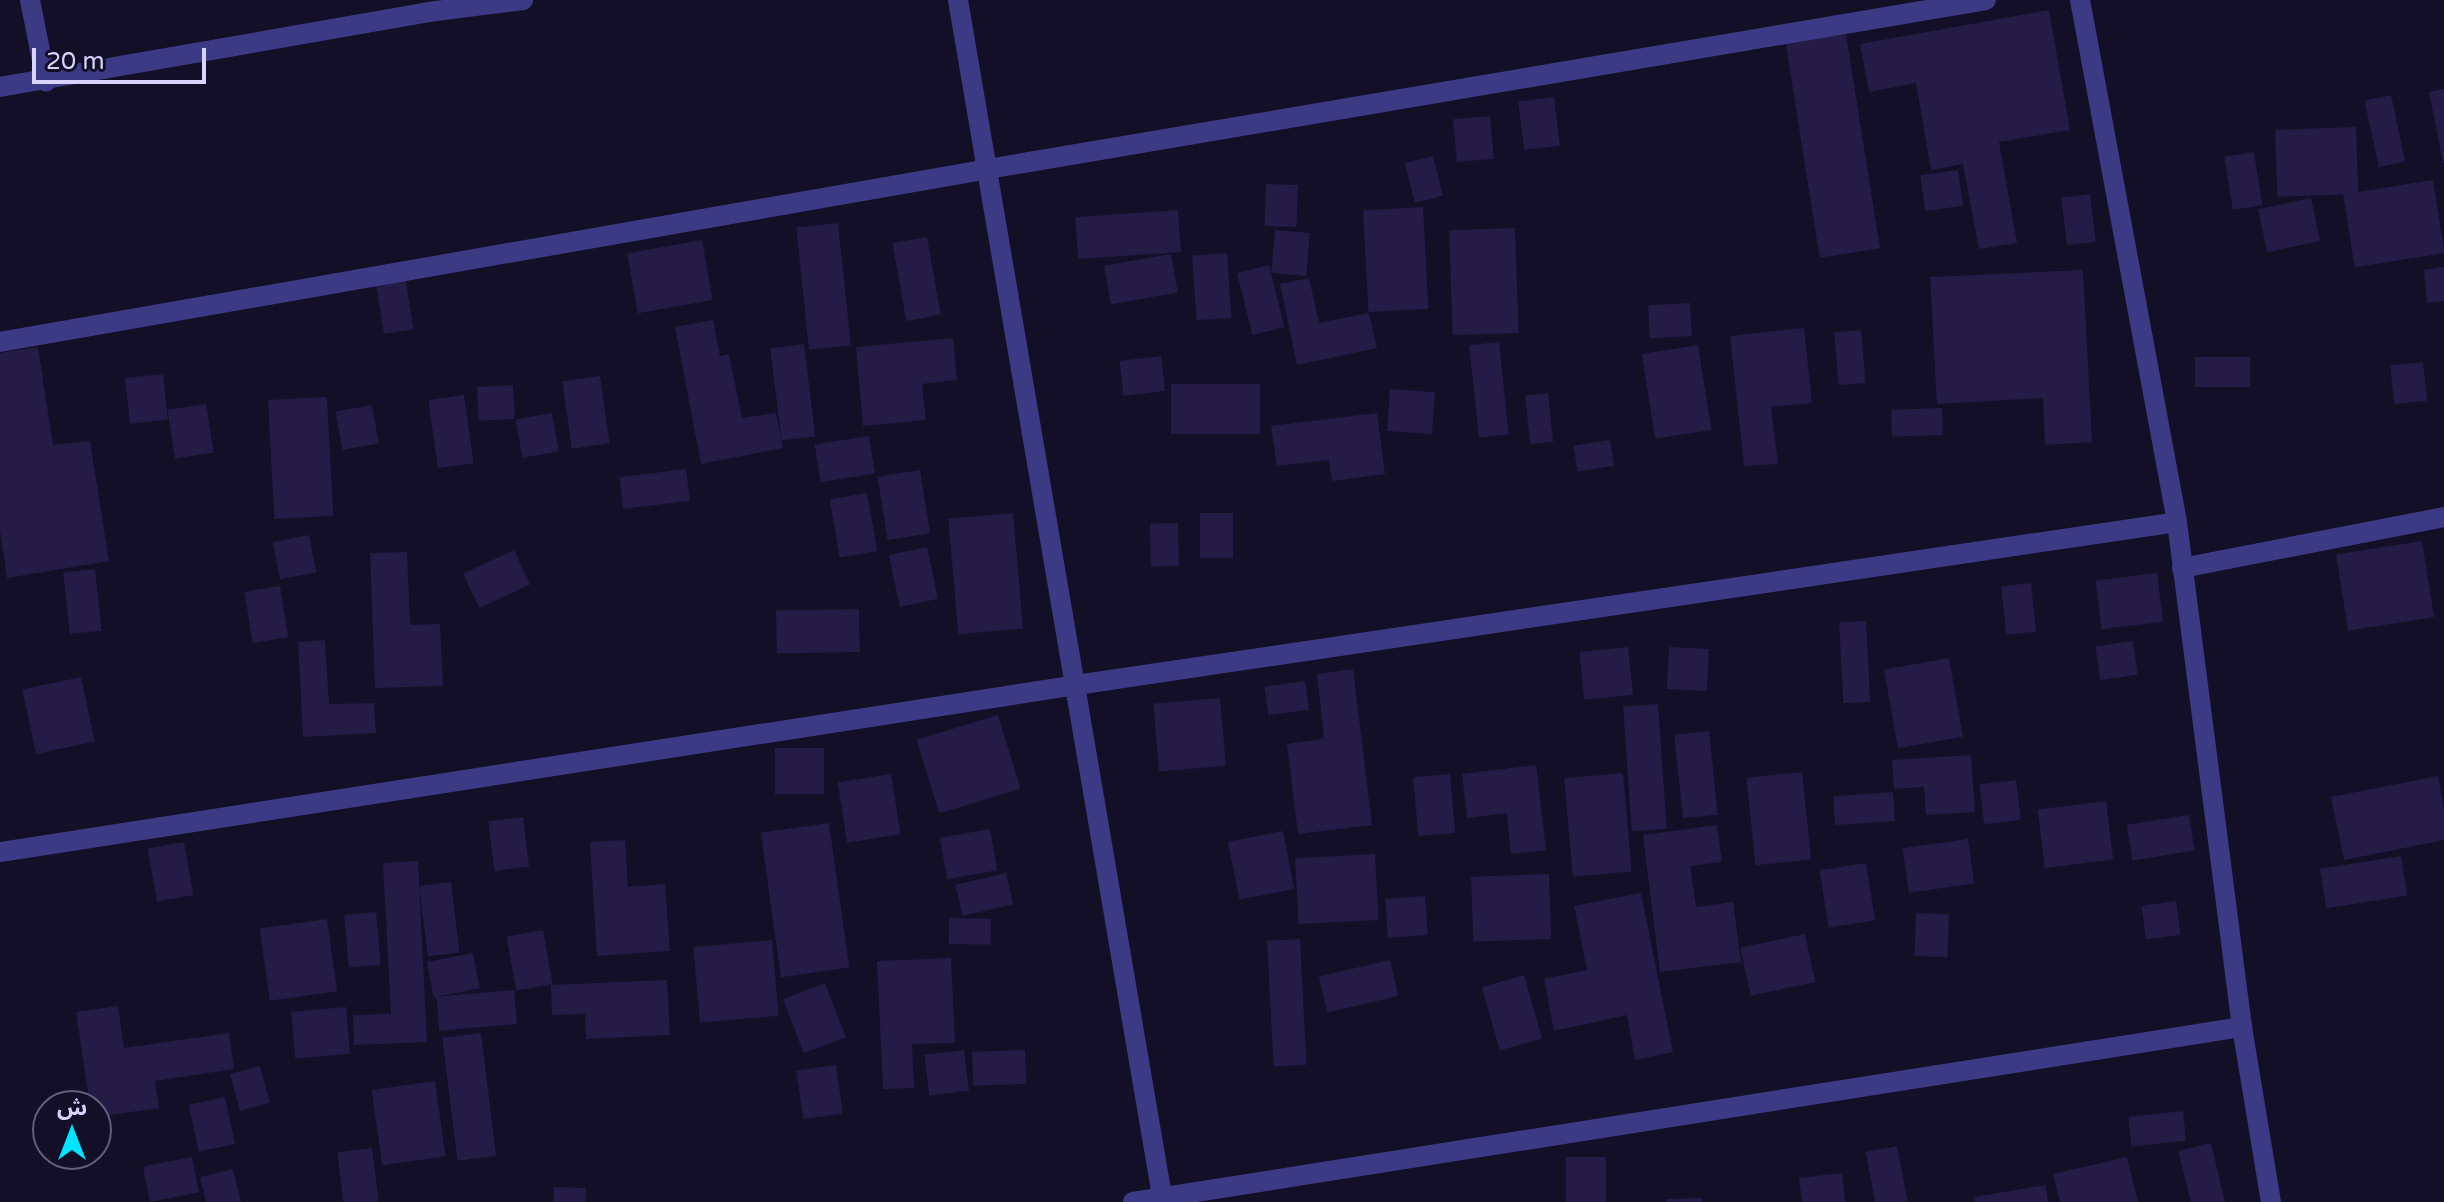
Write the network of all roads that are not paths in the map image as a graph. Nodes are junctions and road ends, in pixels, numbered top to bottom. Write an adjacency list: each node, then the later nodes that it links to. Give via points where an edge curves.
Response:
1 (30, 0): 7 (street)
2 (523, 0): 6 (street)
3 (958, 0): 9 (street)
4 (1986, 0): 9 (street)
5 (2080, 0): 12 (street)
6 (430, 6): 7 (street)
7 (46, 81): 8 (street)
8 (0, 87)
9 (988, 169): 10 (street); 14 (street)
10 (0, 342)
11 (2444, 517): 13 (street)
12 (2177, 522): 13 (street); 14 (street)
13 (2182, 568): 16 (street)
14 (1076, 685): 15 (street); 17 (street)
15 (0, 852)
16 (2242, 1027): 17 (street); 19 (street)
17 (1163, 1200): 18 (street)
18 (1133, 1202)
19 (2271, 1202)

